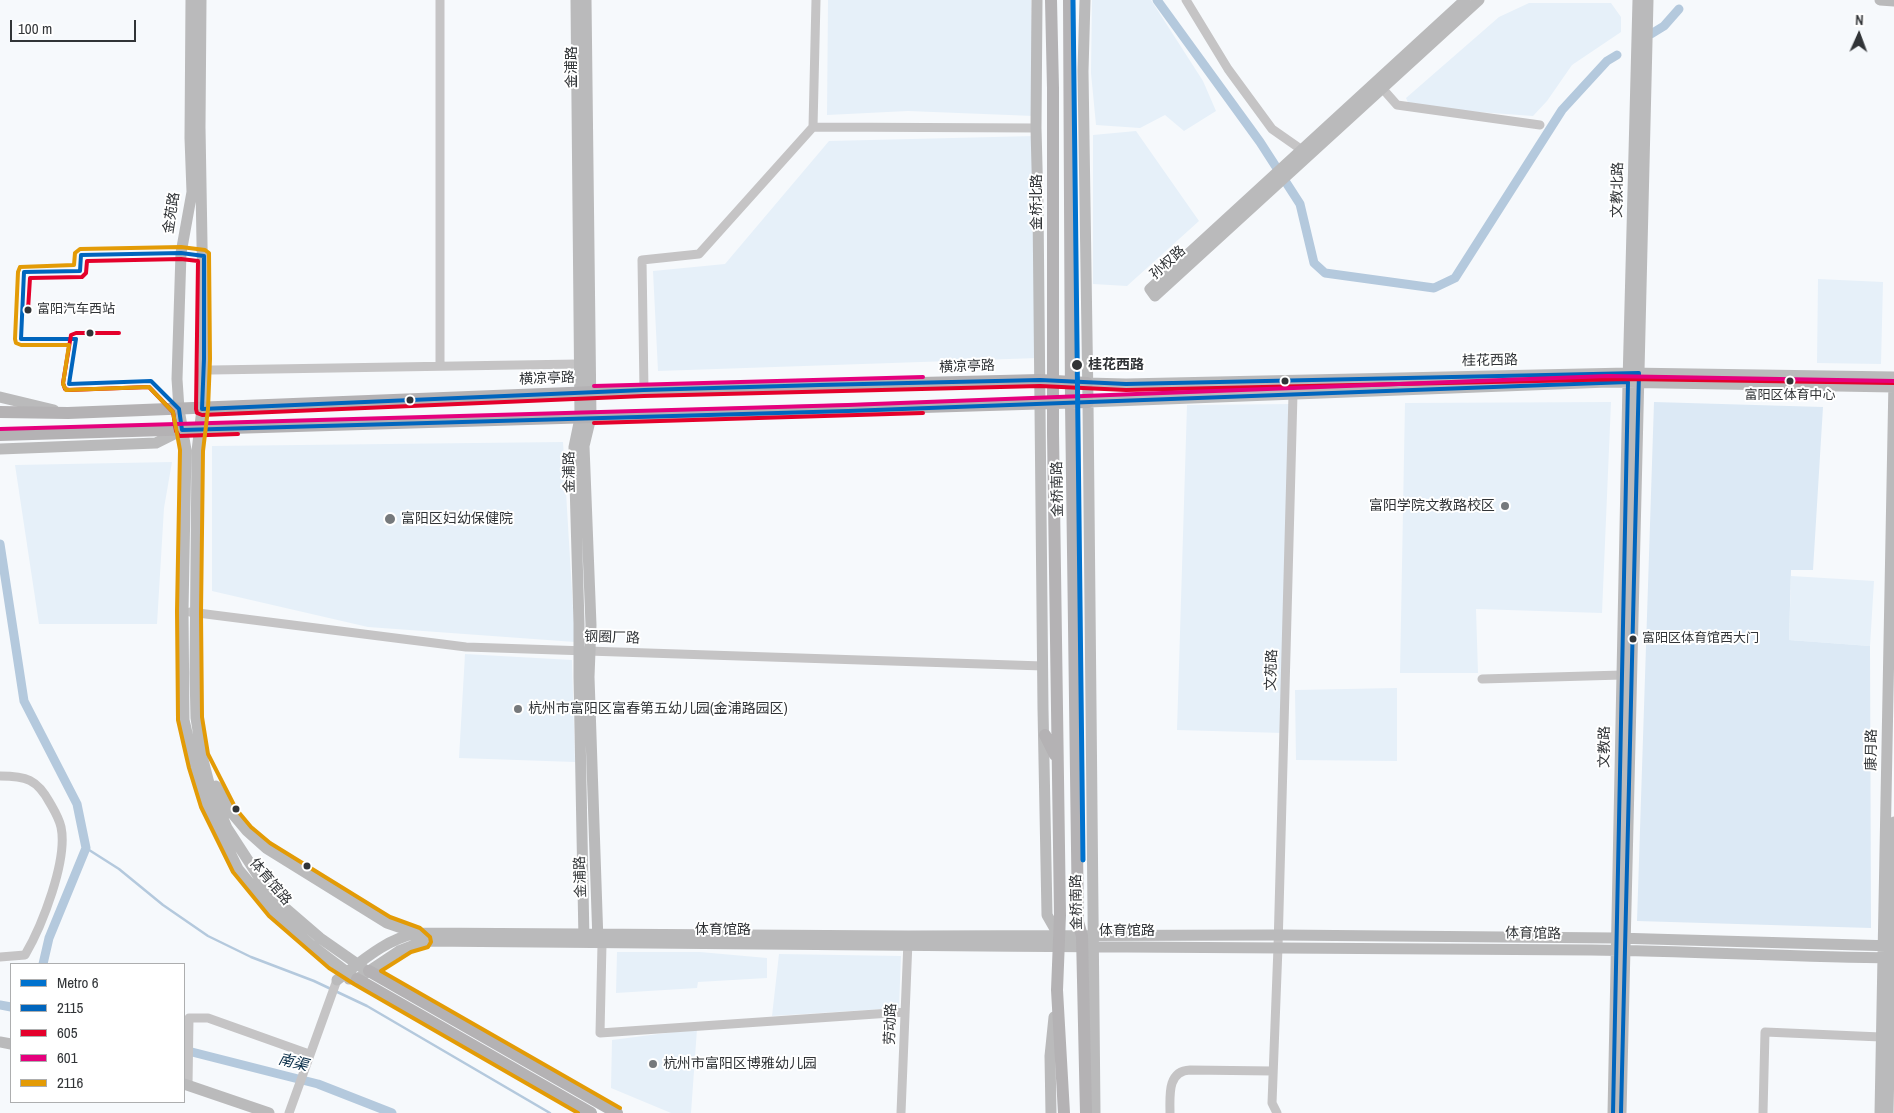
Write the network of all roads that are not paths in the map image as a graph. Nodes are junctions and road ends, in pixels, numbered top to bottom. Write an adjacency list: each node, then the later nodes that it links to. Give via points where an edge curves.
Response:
1 (191, 0): 44 (main road, 金苑路, via 192,192 181,253)
2 (201, 0): 45 (main road, 体育馆路)
3 (440, 0): 28 (street)
4 (576, 0): 27 (main road, 金浦路)
5 (586, 0): 38 (main road, 金浦路)
6 (816, 0): 23 (street)
7 (1036, 0): 24 (main road, 金桥北路)
8 (1051, 0): 33 (main road, 金桥北路, via 1053,88)
9 (1070, 0): 21 (main road)
10 (1085, 0): 19 (main road, 金桥南路)
11 (1186, 0): 25 (street, via 1260,114)
12 (1465, 0): 25 (main road, 孙权路)
13 (1480, 0): 20 (main road, 孙权路)
14 (1638, 0): 18 (main road, 文教北路)
15 (1648, 0): 18 (main road, 文教北路)
16 (1880, 0): 17 (main road)
17 (1894, 1)
18 (1642, 28): 31 (main road, 文教北路)
19 (1083, 71): 21 (main road); 35 (main road, 金桥南路)
20 (1382, 88): 22 (street, via 1397,105); 25 (main road, 孙权路)
21 (1070, 95): 34 (main road)
22 (1540, 125)
23 (814, 127): 24 (street); 37 (street, via 698,254 642,260)
24 (1036, 128): 33 (main road, 金桥北路)
25 (1298, 157): 26 (main road, 孙权路)
26 (1274, 181): 26 (main road, 孙权路, via 1150,289 1155,296)
27 (578, 364): 28 (street); 38 (main road, 金浦路)
28 (440, 366): 29 (street)
29 (212, 370)
30 (1894, 372): 32 (main road, 康月路)
31 (1634, 377): 32 (main road, 桂花西路); 35 (main road, 桂花西路); 36 (main road, 桂花西路); 39 (main road, 桂花西路); 57 (main road, 文教路); 67 (main road, 文教路)
32 (1894, 377): 36 (main road, 康月路)
33 (1047, 380): 34 (main road, 横凉亭路); 37 (main road, 横凉亭路); 43 (main road, 金桥北路)
34 (1072, 381): 35 (main road, 横凉亭路); 42 (main road)
35 (1087, 383): 41 (main road, 金桥南路)
36 (1894, 387): 75 (main road, 康月路)
37 (644, 390): 38 (main road, 横凉亭路)
38 (585, 393): 45 (main road, 横凉亭路); 48 (main road, 金浦路)
39 (1293, 394): 41 (main road, 桂花西路); 73 (street, 文苑路)
40 (2, 397): 47 (main road, 横凉亭路)
41 (1088, 402): 42 (main road); 59 (main road, 金桥南路)
42 (1071, 403): 43 (main road); 60 (main road, 金桥南路)
43 (1047, 404): 48 (main road); 56 (main road, 金桥南路); 63 (main road, 金桥南路)
44 (179, 409): 45 (main road, 横凉亭路); 47 (main road, 横凉亭路); 49 (main road, 金苑路)
45 (202, 409): 50 (main road, 体育馆路)
46 (0, 412): 47 (main road, 横凉亭路)
47 (68, 414)
48 (585, 417): 50 (main road); 55 (main road, 金浦路, via 574,447)
49 (182, 430): 50 (main road); 51 (main road); 52 (main road, via 156,443); 53 (main road, 体育馆路, via 186,450)
50 (199, 430): 54 (main road, 体育馆路)
51 (1, 435)
52 (3, 448)
53 (183, 611): 54 (street, 钢圈厂路); 78 (main road, 体育馆路, via 184,720 207,805 238,869 274,912)
54 (195, 613): 55 (street, 钢圈厂路, via 466,647); 62 (main road, 体育馆路, via 196,718)
55 (585, 651): 56 (street, 钢圈厂路); 68 (main road, 金浦路); 69 (main road, 金浦路, via 590,687)
56 (1043, 666): 61 (main road, 金桥南路)
57 (1622, 676): 58 (street); 67 (main road, 文教路)
58 (1482, 679)
59 (1090, 688): 60 (main road); 72 (main road, 金桥南路)
60 (1076, 710): 72 (main road, 金桥南路, via 1078,922)
61 (1045, 735): 63 (main road); 71 (main road, 金桥南路, via 1047,915)
62 (202, 756): 66 (main road, 体育馆路, via 231,812 266,848 387,922); 77 (main road, 体育馆路, via 210,787 228,828 264,885 291,914)
63 (1057, 759): 71 (main road, 金桥南路)
64 (0, 776): 76 (street, via 33,780 47,797 61,828 58,870 35,937 25,955)
65 (1894, 822): 75 (main road, 康月路)
66 (421, 937): 68 (main road, 体育馆路); 77 (main road, 体育馆路)
67 (1620, 938): 73 (main road, 体育馆路); 74 (main road, 文教路); 75 (main road, 体育馆路)
68 (584, 939): 69 (main road, 体育馆路)
69 (599, 940): 70 (main road, 体育馆路); 81 (street, via 600,1033)
70 (908, 941): 71 (main road, 体育馆路); 81 (street, 劳动路)
71 (1059, 941): 72 (main road, 体育馆路); 80 (main road, 金桥南路)
72 (1087, 941): 73 (main road, 体育馆路); 93 (main road, 金桥南路); 94 (main road, 金桥南路)
73 (1278, 941): 74 (main road, 体育馆路); 84 (street, 文苑路)
74 (1620, 951): 75 (main road, 体育馆路); 97 (main road, 文教路); 98 (main road, 文教路)
75 (1890, 952): 82 (main road, 康月路); 101 (main road, 康月路)
76 (0, 957)
77 (363, 968): 78 (main road, 体育馆路); 89 (main road)
78 (352, 976): 79 (main road); 88 (main road)
79 (336, 982): 83 (street)
80 (1057, 990): 91 (main road, 金桥南路, via 1050,1056); 92 (main road, 金桥南路)
81 (905, 1012): 90 (street, 劳动路)
82 (1881, 1037): 99 (street, via 1765,1032); 100 (main road, 康月路)
83 (309, 1054): 85 (street, via 208,1018 188,1018); 86 (street)
84 (1274, 1071): 95 (street, via 1180,1072 1172,1080); 96 (street, 文苑路, via 1272,1103)
85 (186, 1085): 87 (main road)
86 (290, 1109)
87 (268, 1113)
88 (591, 1113)
89 (617, 1113)
90 (901, 1113)
91 (1051, 1113)
92 (1064, 1113)
93 (1086, 1113)
94 (1095, 1113)
95 (1170, 1113)
96 (1277, 1113)
97 (1613, 1113)
98 (1621, 1113)
99 (1763, 1113)
100 (1880, 1113)
101 (1888, 1113)

